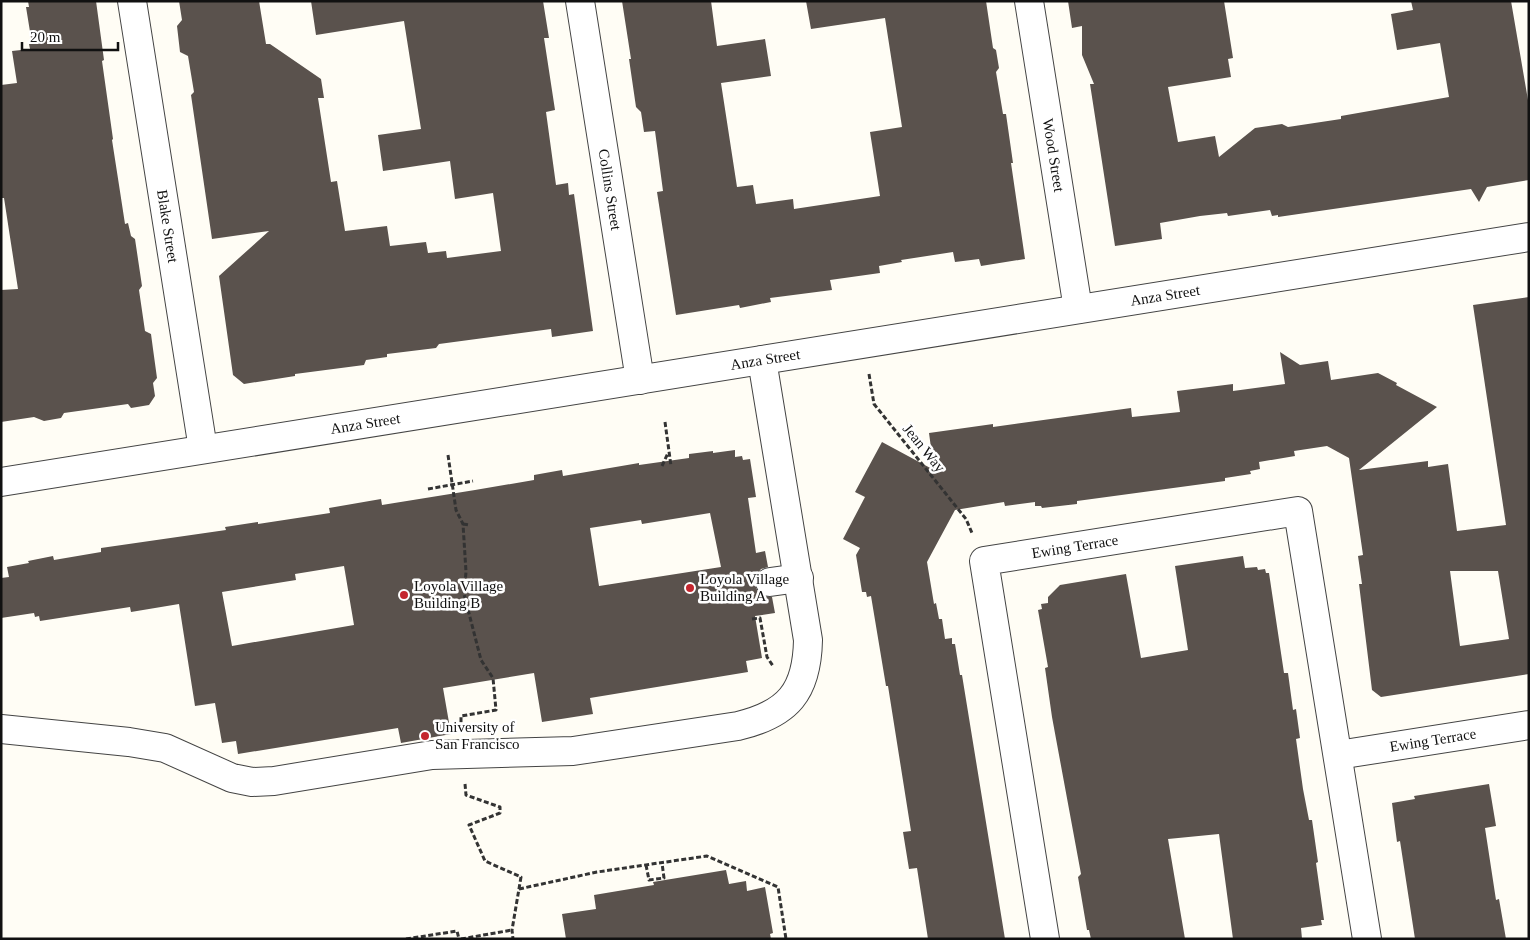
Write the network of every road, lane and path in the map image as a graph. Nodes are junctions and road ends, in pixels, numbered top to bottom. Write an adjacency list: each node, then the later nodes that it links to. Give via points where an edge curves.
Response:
1 (132, 1): 10 (street, Blake Street)
2 (580, 1): 8 (street, Collins Street)
3 (1029, 1): 5 (street, Wood Street)
4 (1529, 237): 5 (street, Anza Street)
5 (1078, 309): 6 (street, Anza Street)
6 (864, 344): 7 (street, Anza Street); 21 (path, Jean Way, via 874,404 966,519)
7 (762, 360): 8 (street, Anza Street); 22 (street)
8 (640, 380): 10 (street, Anza Street)
9 (665, 422): 11 (path)
10 (204, 450): 16 (street, Anza Street)
11 (668, 452): 13 (path); 14 (path)
12 (448, 455): 17 (path)
13 (662, 466)
14 (671, 466)
15 (473, 481): 17 (path)
16 (1, 482)
17 (453, 485): 18 (path); 19 (path, via 456,510)
18 (428, 489)
19 (463, 524): 20 (path); 26 (path, via 464,594 481,660 493,678 496,710)
20 (469, 525)
21 (984, 561): 29 (street, Ewing Terrace, via 1298,511); 39 (street)
22 (799, 578): 23 (street); 28 (street, via 808,640 804,676 796,692 773,714 738,726 573,751 432,755 252,782 232,778 165,748)
23 (770, 582)
24 (752, 619): 25 (path, via 760,618 766,658)
25 (775, 669)
26 (461, 716)
27 (1529, 725): 29 (street, Ewing Terrace)
28 (1, 730)
29 (1338, 755): 40 (street, Ewing Terrace)
30 (465, 783): 33 (path, via 466,794 500,807 500,813 469,825 485,861 521,877)
31 (662, 863): 32 (path); 32 (path, via 664,878 649,880); 38 (path, via 707,856 778,887)
32 (646, 865): 33 (path)
33 (519, 888): 34 (path)
34 (512, 930): 36 (path); 37 (path)
35 (406, 939): 36 (path, via 457,931)
36 (460, 939)
37 (513, 939)
38 (786, 939)
39 (1045, 939)
40 (1367, 939)

